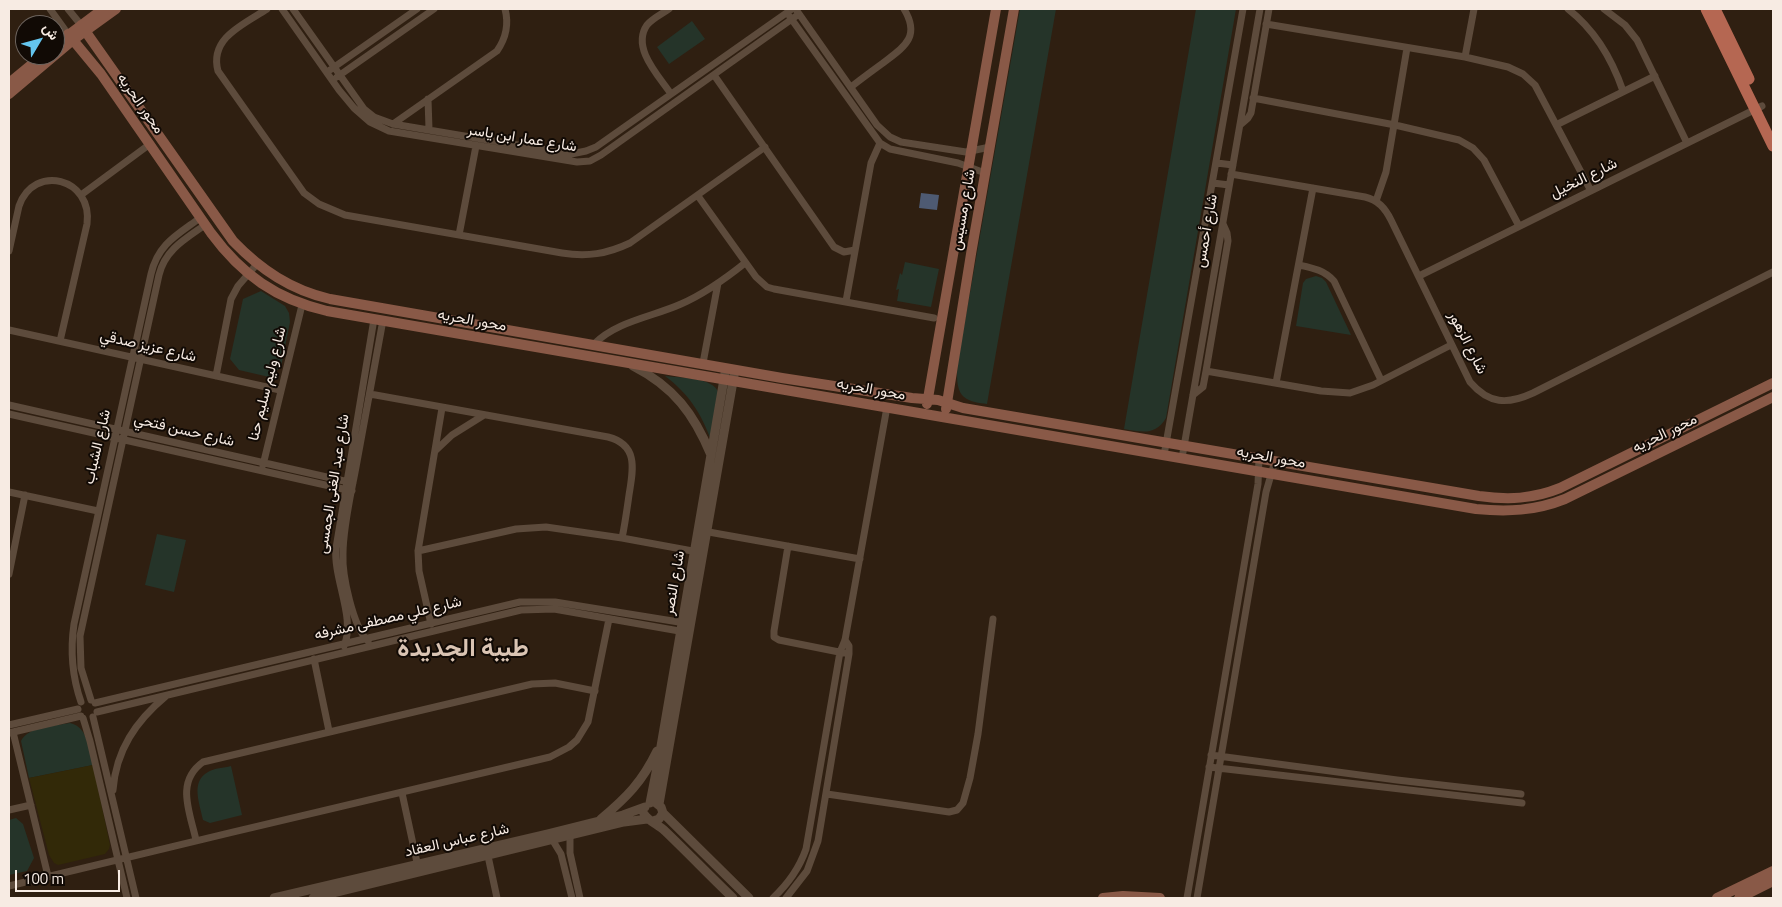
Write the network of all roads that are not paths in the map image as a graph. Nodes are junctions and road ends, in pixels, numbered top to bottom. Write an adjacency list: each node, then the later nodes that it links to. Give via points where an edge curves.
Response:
1 (50, 9): 27 (street)
2 (68, 9): 26 (street)
3 (103, 9): 26 (main road)
4 (116, 9): 26 (main road)
5 (267, 9): 75 (street, via 224,38 217,50 216,64 304,193 319,204 345,215)
6 (282, 9): 33 (street, شارع عمار ابن ياسر)
7 (293, 9): 32 (street, شارع عمار ابن ياسر)
8 (434, 9): 34 (street)
9 (505, 9): 44 (street, via 508,20 506,36 497,51)
10 (669, 9): 42 (street, via 648,24 642,41 647,58)
11 (904, 9): 39 (street, via 911,24 906,45)
12 (996, 9): 59 (main road, شارع رمسيس)
13 (1014, 9): 58 (main road, شارع رمسيس)
14 (1243, 9): 60 (street, شارع أحمس)
15 (1260, 9): 48 (street, شارع أحمس)
16 (1269, 9): 25 (street)
17 (1474, 9): 30 (street)
18 (1568, 9): 40 (street, via 1599,42)
19 (1604, 9): 36 (street, via 1632,32)
20 (1706, 9): 45 (main road)
21 (1715, 9): 45 (main road)
22 (413, 10): 32 (street)
23 (792, 11): 24 (street); 39 (street); 42 (street, شارع عمار ابن ياسر)
24 (792, 20): 35 (street, شارع عمار ابن ياسر); 52 (street)
25 (1266, 24): 29 (street); 43 (street)
26 (83, 28): 27 (main road); 79 (main road, محور الحريه, via 220,225)
27 (70, 37): 28 (main road); 41 (main road); 53 (main road, محور الحريه)
28 (65, 40)
29 (1407, 48): 30 (street); 47 (street)
30 (1465, 57): 49 (street, via 1523,74 1535,85)
31 (31, 65): 38 (main road)
32 (333, 67): 33 (street); 34 (street, شارع عمار ابن ياسر)
33 (327, 72): 37 (street, شارع عمار ابن ياسر)
34 (339, 75): 37 (street); 46 (street, شارع عمار ابن ياسر, via 368,113)
35 (714, 75): 55 (street, شارع عمار ابن ياسر, via 601,156 590,160 564,162); 57 (street)
36 (1655, 76): 40 (street); 54 (street)
37 (333, 80): 55 (street, شارع عمار ابن ياسر, via 364,118 383,128)
38 (9, 83)
39 (850, 87): 59 (street, via 881,130 890,137 904,143)
40 (1623, 92): 49 (street)
41 (9, 94)
42 (671, 94): 51 (street, شارع عمار ابن ياسر, via 600,144 581,153)
43 (1253, 98): 47 (street); 48 (street, via 1250,115)
44 (428, 99): 46 (street); 51 (street)
45 (1759, 108): 50 (main road); 54 (street, شارع النخيل); 56 (main road)
46 (393, 124): 51 (street, شارع عمار ابن ياسر)
47 (1395, 124): 71 (street, via 1386,172); 74 (street, via 1467,143 1484,160)
48 (1240, 125): 61 (street, شارع أحمس)
49 (1556, 125): 68 (street)
50 (1773, 128)
51 (429, 130)
52 (880, 143): 62 (street, via 890,149); 76 (street, via 871,163)
53 (150, 144): 69 (street); 72 (main road, محور الحريه)
54 (1687, 144): 68 (street, شارع النخيل)
55 (476, 146): 75 (street)
56 (1773, 146)
57 (765, 147): 70 (street); 76 (street, via 834,247 844,252)
58 (990, 147): 59 (street); 63 (main road, شارع رمسيس)
59 (972, 151): 62 (main road, شارع رمسيس)
60 (1217, 163): 61 (street); 65 (street, شارع أحمس)
61 (1232, 165): 64 (street, شارع أحمس)
62 (969, 166): 63 (street); 109 (main road, شارع رمسيس)
63 (986, 173): 110 (main road, شارع رمسيس)
64 (1231, 174): 66 (street, شارع أحمس); 67 (street)
65 (1213, 183): 66 (street); 122 (street, شارع أحمس)
66 (1229, 185): 73 (street, شارع أحمس)
67 (1313, 188): 71 (street); 80 (street)
68 (1591, 191): 74 (street, شارع النخيل)
69 (82, 195): 77 (street, via 67,183 54,180 40,182 29,189 19,206); 90 (street, via 87,209 87,224)
70 (698, 196): 75 (street, via 630,243 585,256); 78 (street)
71 (1376, 201): 83 (street, شارع الزهور, via 1391,220)
72 (203, 222): 82 (main road, محور الحريه); 93 (street, شارع الشباب, via 168,242 155,260); 94 (street, شارع الشباب, via 174,248 163,263)
73 (1223, 224): 98 (street, via 1228,242); 107 (street, شارع أحمس)
74 (1519, 226): 83 (street, شارع النخيل)
75 (459, 235)
76 (855, 250): 85 (street)
77 (9, 251)
78 (745, 262): 84 (street); 85 (street, via 762,282 774,290)
79 (257, 264): 82 (street); 91 (main road, محور الحريه, via 286,283 321,297)
80 (1299, 265): 101 (street, via 1325,272 1334,281); 102 (street)
81 (1773, 272): 92 (street, شارع الزهور, via 1514,400 1494,400 1477,390)
82 (248, 274): 86 (main road, محور الحريه, via 272,291); 99 (street, via 231,299)
83 (1418, 276): 92 (street, شارع الزهور)
84 (718, 284): 91 (street, via 683,304 613,329); 95 (street)
85 (846, 301): 87 (street)
86 (302, 304): 88 (main road, محور الحريه); 104 (street, شارع وليم سليم حنا)
87 (934, 318)
88 (378, 320): 96 (main road, محور الحريه); 106 (street, شارع عبد الغنى الجمسى); 133 (street, شارع عبد الغنى الجمسى)
89 (9, 330): 90 (street, شارع عزيز صدقي)
90 (60, 341): 93 (street, شارع عزيز صدقي)
91 (594, 344): 95 (main road, محور الحريه)
92 (1451, 345): 101 (street)
93 (132, 357): 94 (street, شارع عزيز صدقي); 119 (street, شارع الشباب)
94 (141, 359): 99 (street, شارع عزيز صدقي); 120 (street, شارع الشباب)
95 (704, 363): 97 (main road, محور الحريه)
96 (631, 364): 100 (main road, محور الحريه); 126 (street, via 657,380 680,401)
97 (731, 369): 100 (street, شارع النصر); 105 (main road, محور الحريه)
98 (1206, 372): 102 (street); 107 (street, via 1203,386)
99 (216, 376): 104 (street, شارع عزيز صدقي)
100 (729, 380): 111 (main road, محور الحريه); 126 (street, شارع النصر)
101 (1381, 380): 102 (street, via 1358,391 1342,393)
102 (1276, 383)
103 (1773, 383): 129 (main road, محور الحريه, via 1560,488 1531,497 1486,497)
104 (280, 390): 130 (street, شارع وليم سليم حنا)
105 (871, 392): 109 (main road, محور الحريه); 111 (main road)
106 (370, 394): 113 (street); 133 (street, شارع عبد الغنى الجمسى)
107 (1193, 395): 123 (street, شارع أحمس)
108 (1773, 397): 132 (main road, محور الحريه, via 1572,496 1533,509 1476,509)
109 (928, 398): 110 (main road, محور الحريه); 116 (main road, شارع رمسيس)
110 (948, 403): 118 (main road, شارع رمسيس); 122 (main road, محور الحريه)
111 (869, 404): 114 (main road, محور الحريه)
112 (9, 405): 119 (street, شارع حسن فتحي)
113 (442, 408): 117 (street); 124 (street)
114 (888, 408): 116 (main road, محور الحريه); 143 (street)
115 (9, 414): 121 (street, شارع حسن فتحي)
116 (924, 414): 118 (main road, محور الحريه)
117 (484, 415): 124 (street, via 452,435); 139 (street, via 621,442 633,462)
118 (945, 417): 125 (main road, محور الحريه)
119 (116, 429): 120 (street, شارع حسن فتحي); 121 (street, شارع الشباب)
120 (124, 431): 121 (street, شارع الشباب); 130 (street, شارع حسن فتحي)
121 (118, 438): 130 (street, شارع حسن فتحي); 137 (street, شارع الشباب); 159 (street, شارع الشباب, via 80,636 81,668)
122 (1166, 442): 123 (main road, محور الحريه); 125 (street, شارع أحمس)
123 (1184, 446): 127 (street, شارع أحمس); 128 (main road, محور الحريه)
124 (435, 452): 141 (street)
125 (1164, 455): 127 (main road, محور الحريه)
126 (716, 456): 138 (street, شارع النصر)
127 (1182, 458): 131 (main road, محور الحريه)
128 (1259, 458): 129 (main road, محور الحريه); 131 (street)
129 (1275, 461): 132 (street)
130 (263, 466): 133 (street, شارع حسن فتحي); 134 (street, شارع حسن فتحي)
131 (1259, 471): 132 (main road, محور الحريه); 166 (street)
132 (1270, 472): 167 (street)
133 (350, 482): 134 (street, شارع عبد الغنى الجمسى)
134 (349, 490): 149 (street, شارع عبد الغنى الجمسى, via 343,568 354,617); 151 (street, شارع عبد الغنى الجمسى, via 335,555 348,627)
135 (9, 492): 136 (street)
136 (25, 495): 137 (street); 144 (street)
137 (98, 511): 160 (street, شارع الشباب, via 72,635 73,669)
138 (703, 531): 140 (street); 142 (street, شارع النصر)
139 (622, 538): 141 (street, via 536,527); 142 (street)
140 (788, 546): 143 (street); 154 (street, via 774,637)
141 (418, 551): 147 (street, via 419,571)
142 (699, 552): 148 (street, شارع النصر)
143 (860, 559): 150 (street)
144 (9, 574)
145 (609, 618): 148 (street, شارع علي مصطفى مشرفه); 152 (street, شارع علي مصطفى مشرفه, via 554,609 529,609); 157 (street)
146 (993, 619): 171 (street, via 974,756 961,807 949,812)
147 (431, 624): 148 (street, شارع علي مصطفى مشرفه, via 511,604 537,601); 149 (street, شارع علي مصطفى مشرفه)
148 (685, 628): 165 (street, شارع النصر); 176 (street, شارع النصر)
149 (365, 639): 151 (street, شارع علي مصطفى مشرفه); 152 (street, شارع عبد الغنى الجمسى)
150 (845, 640): 154 (street); 155 (street)
151 (345, 643): 153 (street, شارع عبد الغنى الجمسى); 159 (street, شارع علي مصطفى مشرفه)
152 (372, 644): 153 (street, شارع علي مصطفى مشرفه)
153 (341, 652): 156 (street, شارع علي مصطفى مشرفه)
154 (840, 652): 155 (street); 200 (street, via 806,849 791,880)
155 (849, 654): 171 (street)
156 (314, 659): 158 (street, شارع علي مصطفى مشرفه); 163 (street)
157 (595, 690): 163 (street, via 555,683 532,684); 170 (street, via 583,732 560,753)
158 (167, 695): 161 (street, شارع علي مصطفى مشرفه); 173 (street, via 141,720 128,739 117,766)
159 (93, 702): 160 (street, شارع علي مصطفى مشرفه, via 86,700); 161 (street, شارع الشباب)
160 (81, 711): 161 (street, شارع علي مصطفى مشرفه, via 88,719); 162 (street); 164 (street); 185 (street, شارع الشباب)
161 (95, 714): 173 (street)
162 (9, 725)
163 (329, 732): 182 (street, via 212,758 196,767 190,774 186,791)
164 (11, 733): 175 (street)
165 (662, 742): 176 (street, شارع النصر); 179 (street, via 638,785)
166 (1211, 755): 167 (street); 168 (street)
167 (1221, 757): 169 (street); 172 (street)
168 (1209, 767): 169 (street); 204 (street)
169 (1220, 768): 174 (street); 205 (street)
170 (402, 793): 182 (street); 186 (street)
171 (827, 794): 201 (street, via 812,862)
172 (1521, 794)
173 (112, 795): 184 (street)
174 (1522, 803)
175 (31, 805): 177 (street); 188 (street)
176 (654, 807): 178 (street, via 644,813); 178 (street, via 659,819); 179 (street, شارع عباس العقاد); 199 (street)
177 (9, 810)
178 (650, 820): 180 (street, شارع عباس العقاد); 198 (street)
179 (598, 821): 180 (street, شارع عباس العقاد)
180 (570, 832): 181 (street, شارع عباس العقاد); 197 (street, via 572,864)
181 (551, 837): 183 (street, شارع عباس العقاد); 186 (street, شارع عباس العقاد); 196 (street, via 561,854)
182 (196, 840): 184 (street)
183 (488, 856): 186 (street, شارع عباس العقاد); 195 (street)
184 (126, 857): 185 (street); 192 (street)
185 (118, 859): 188 (street); 191 (street, شارع الشباب)
186 (418, 868): 193 (street, شارع عباس العقاد); 194 (street, شارع عباس العقاد)
187 (1773, 870): 206 (main road)
188 (48, 876): 190 (street)
189 (1773, 881): 207 (main road)
190 (9, 886)
191 (128, 898)
192 (136, 898)
193 (274, 898)
194 (313, 898)
195 (497, 898)
196 (572, 898)
197 (580, 898)
198 (733, 898)
199 (749, 898)
200 (773, 898)
201 (786, 898)
202 (1103, 898): 203 (main road)
203 (1160, 898)
204 (1187, 898)
205 (1197, 898)
206 (1717, 898)
207 (1738, 898)

